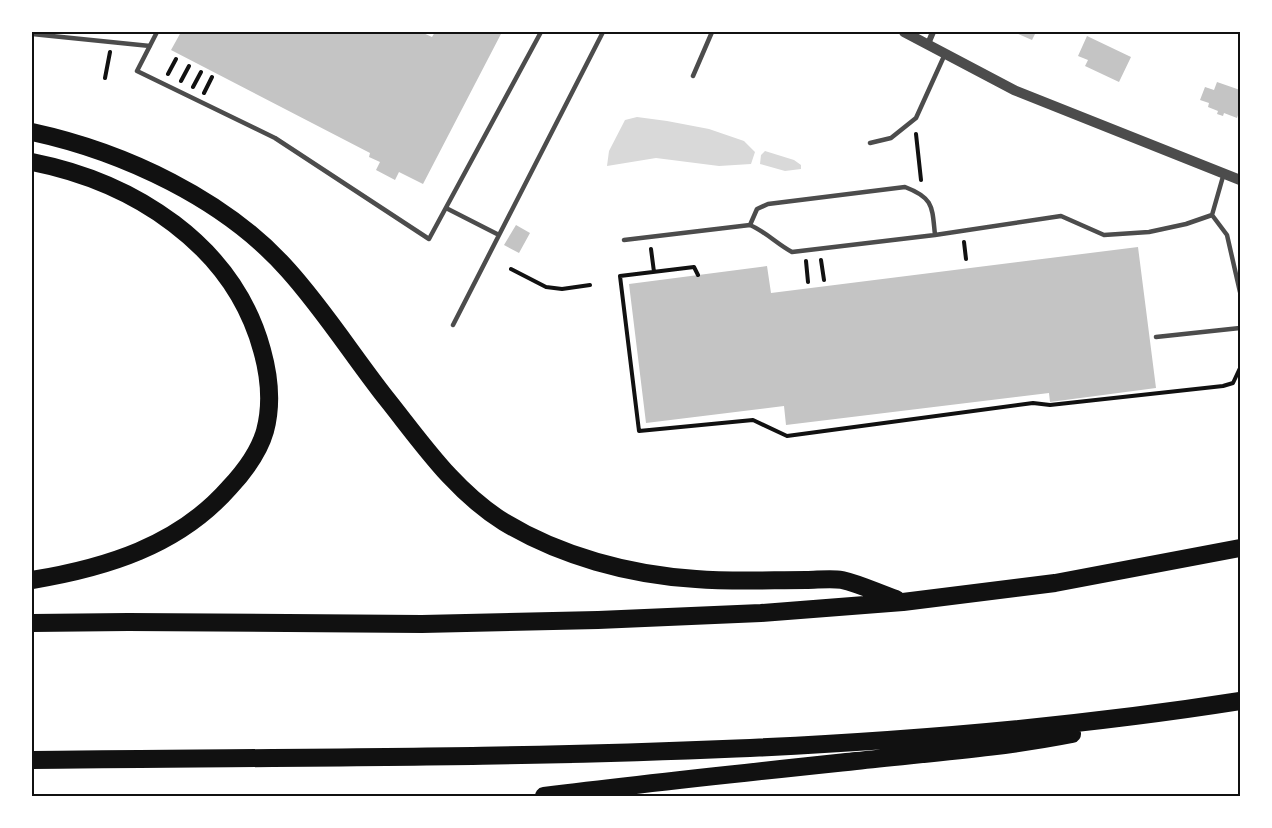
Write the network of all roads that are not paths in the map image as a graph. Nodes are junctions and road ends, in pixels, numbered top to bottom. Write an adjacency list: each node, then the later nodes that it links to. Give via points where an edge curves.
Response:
1 (158, 32): 9 (lane)
2 (541, 32): 17 (lane)
3 (603, 32): 20 (lane)
4 (712, 32): 11 (lane)
5 (904, 32): 8 (street)
6 (933, 32): 8 (street)
7 (32, 34): 9 (lane)
8 (928, 44): 10 (street)
9 (150, 46): 17 (lane, via 137,71 275,138 429,239)
10 (945, 54): 13 (lane, via 916,118 891,138); 15 (street, via 1014,90)
11 (693, 76)
12 (32, 132): 30 (highway, via 95,149 140,168 213,206 243,228 288,269 424,449 472,498 503,521 553,547 669,577 841,580)
13 (870, 143)
14 (32, 162): 29 (highway, via 96,180 145,203 187,234 218,264 243,303 258,336 268,382 264,431 254,456 221,497 196,519 144,550 114,562)
15 (1224, 173): 16 (street); 18 (lane)
16 (1240, 180)
17 (446, 207): 20 (lane)
18 (1212, 215): 21 (lane, via 1149,232 1104,235 1061,216); 23 (lane, via 1227,235)
19 (750, 225): 21 (lane, via 792,252); 21 (lane, via 756,209 768,204 905,186 921,193 931,204); 22 (lane)
20 (499, 235): 25 (lane)
21 (935, 235)
22 (624, 240)
23 (1239, 274): 24 (lane)
24 (1240, 292)
25 (453, 326)
26 (1240, 328): 27 (lane)
27 (1156, 337)
28 (1240, 548): 30 (highway, via 1055,583)
29 (32, 580)
30 (903, 602): 31 (highway, via 598,621)
31 (32, 623)
32 (1240, 701): 33 (highway)
33 (1182, 711): 34 (highway, via 972,734 704,751); 35 (highway, via 1030,742)
34 (32, 760)
35 (544, 796)

